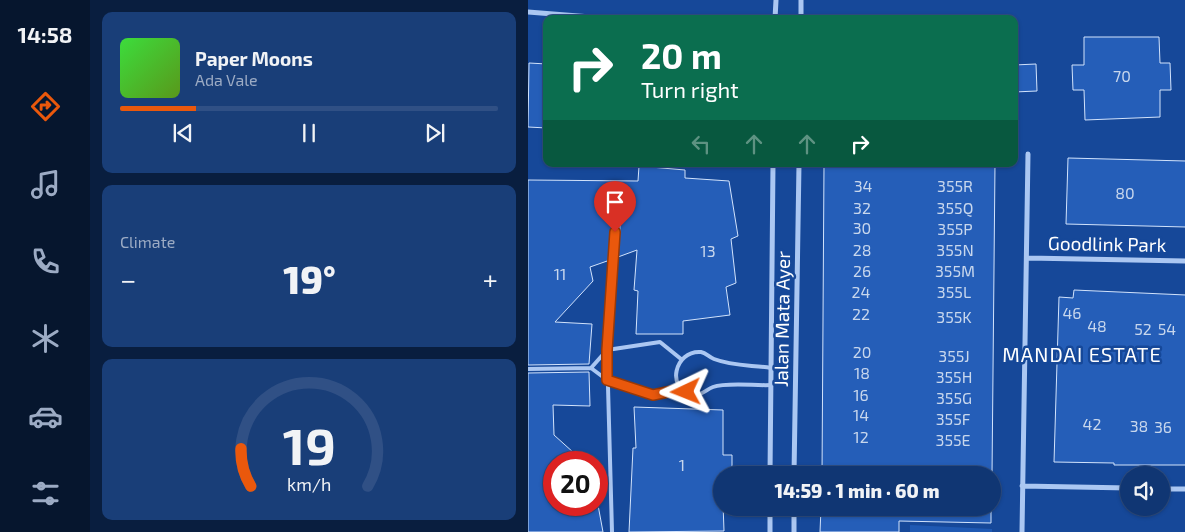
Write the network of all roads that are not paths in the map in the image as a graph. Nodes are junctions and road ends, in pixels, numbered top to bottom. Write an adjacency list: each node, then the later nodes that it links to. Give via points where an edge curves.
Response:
1 (776, 0): 5 (street)
2 (801, 0): 6 (street)
3 (528, 12): 4 (street)
4 (566, 15)
5 (775, 15)
6 (801, 15)
7 (1028, 154): 11 (street, Goodlink Park)
8 (773, 167): 16 (street, Jalan Mata Ayer)
9 (799, 167): 22 (street, Jalan Mata Ayer)
10 (617, 212): 13 (lane)
11 (1028, 258): 12 (street, Goodlink Park); 23 (street, Goodlink Park)
12 (1186, 261)
13 (607, 350): 14 (lane, via 660,342); 15 (lane); 18 (lane)
14 (681, 359): 16 (lane, via 701,352 712,359); 20 (lane, via 676,371)
15 (591, 368): 17 (lane); 18 (lane)
16 (771, 368): 19 (street, Jalan Mata Ayer)
17 (528, 369)
18 (607, 380): 20 (lane, via 653,395); 29 (lane)
19 (771, 385): 20 (lane, via 714,387 704,394); 21 (street, Jalan Mata Ayer)
20 (682, 389)
21 (770, 466)
22 (794, 466)
23 (1022, 486): 24 (street); 32 (street, Goodlink Park)
24 (1120, 488)
25 (1170, 489): 26 (street)
26 (1186, 489)
27 (770, 516): 30 (street)
28 (794, 516): 31 (street)
29 (612, 532)
30 (770, 532)
31 (794, 532)
32 (1022, 532)

